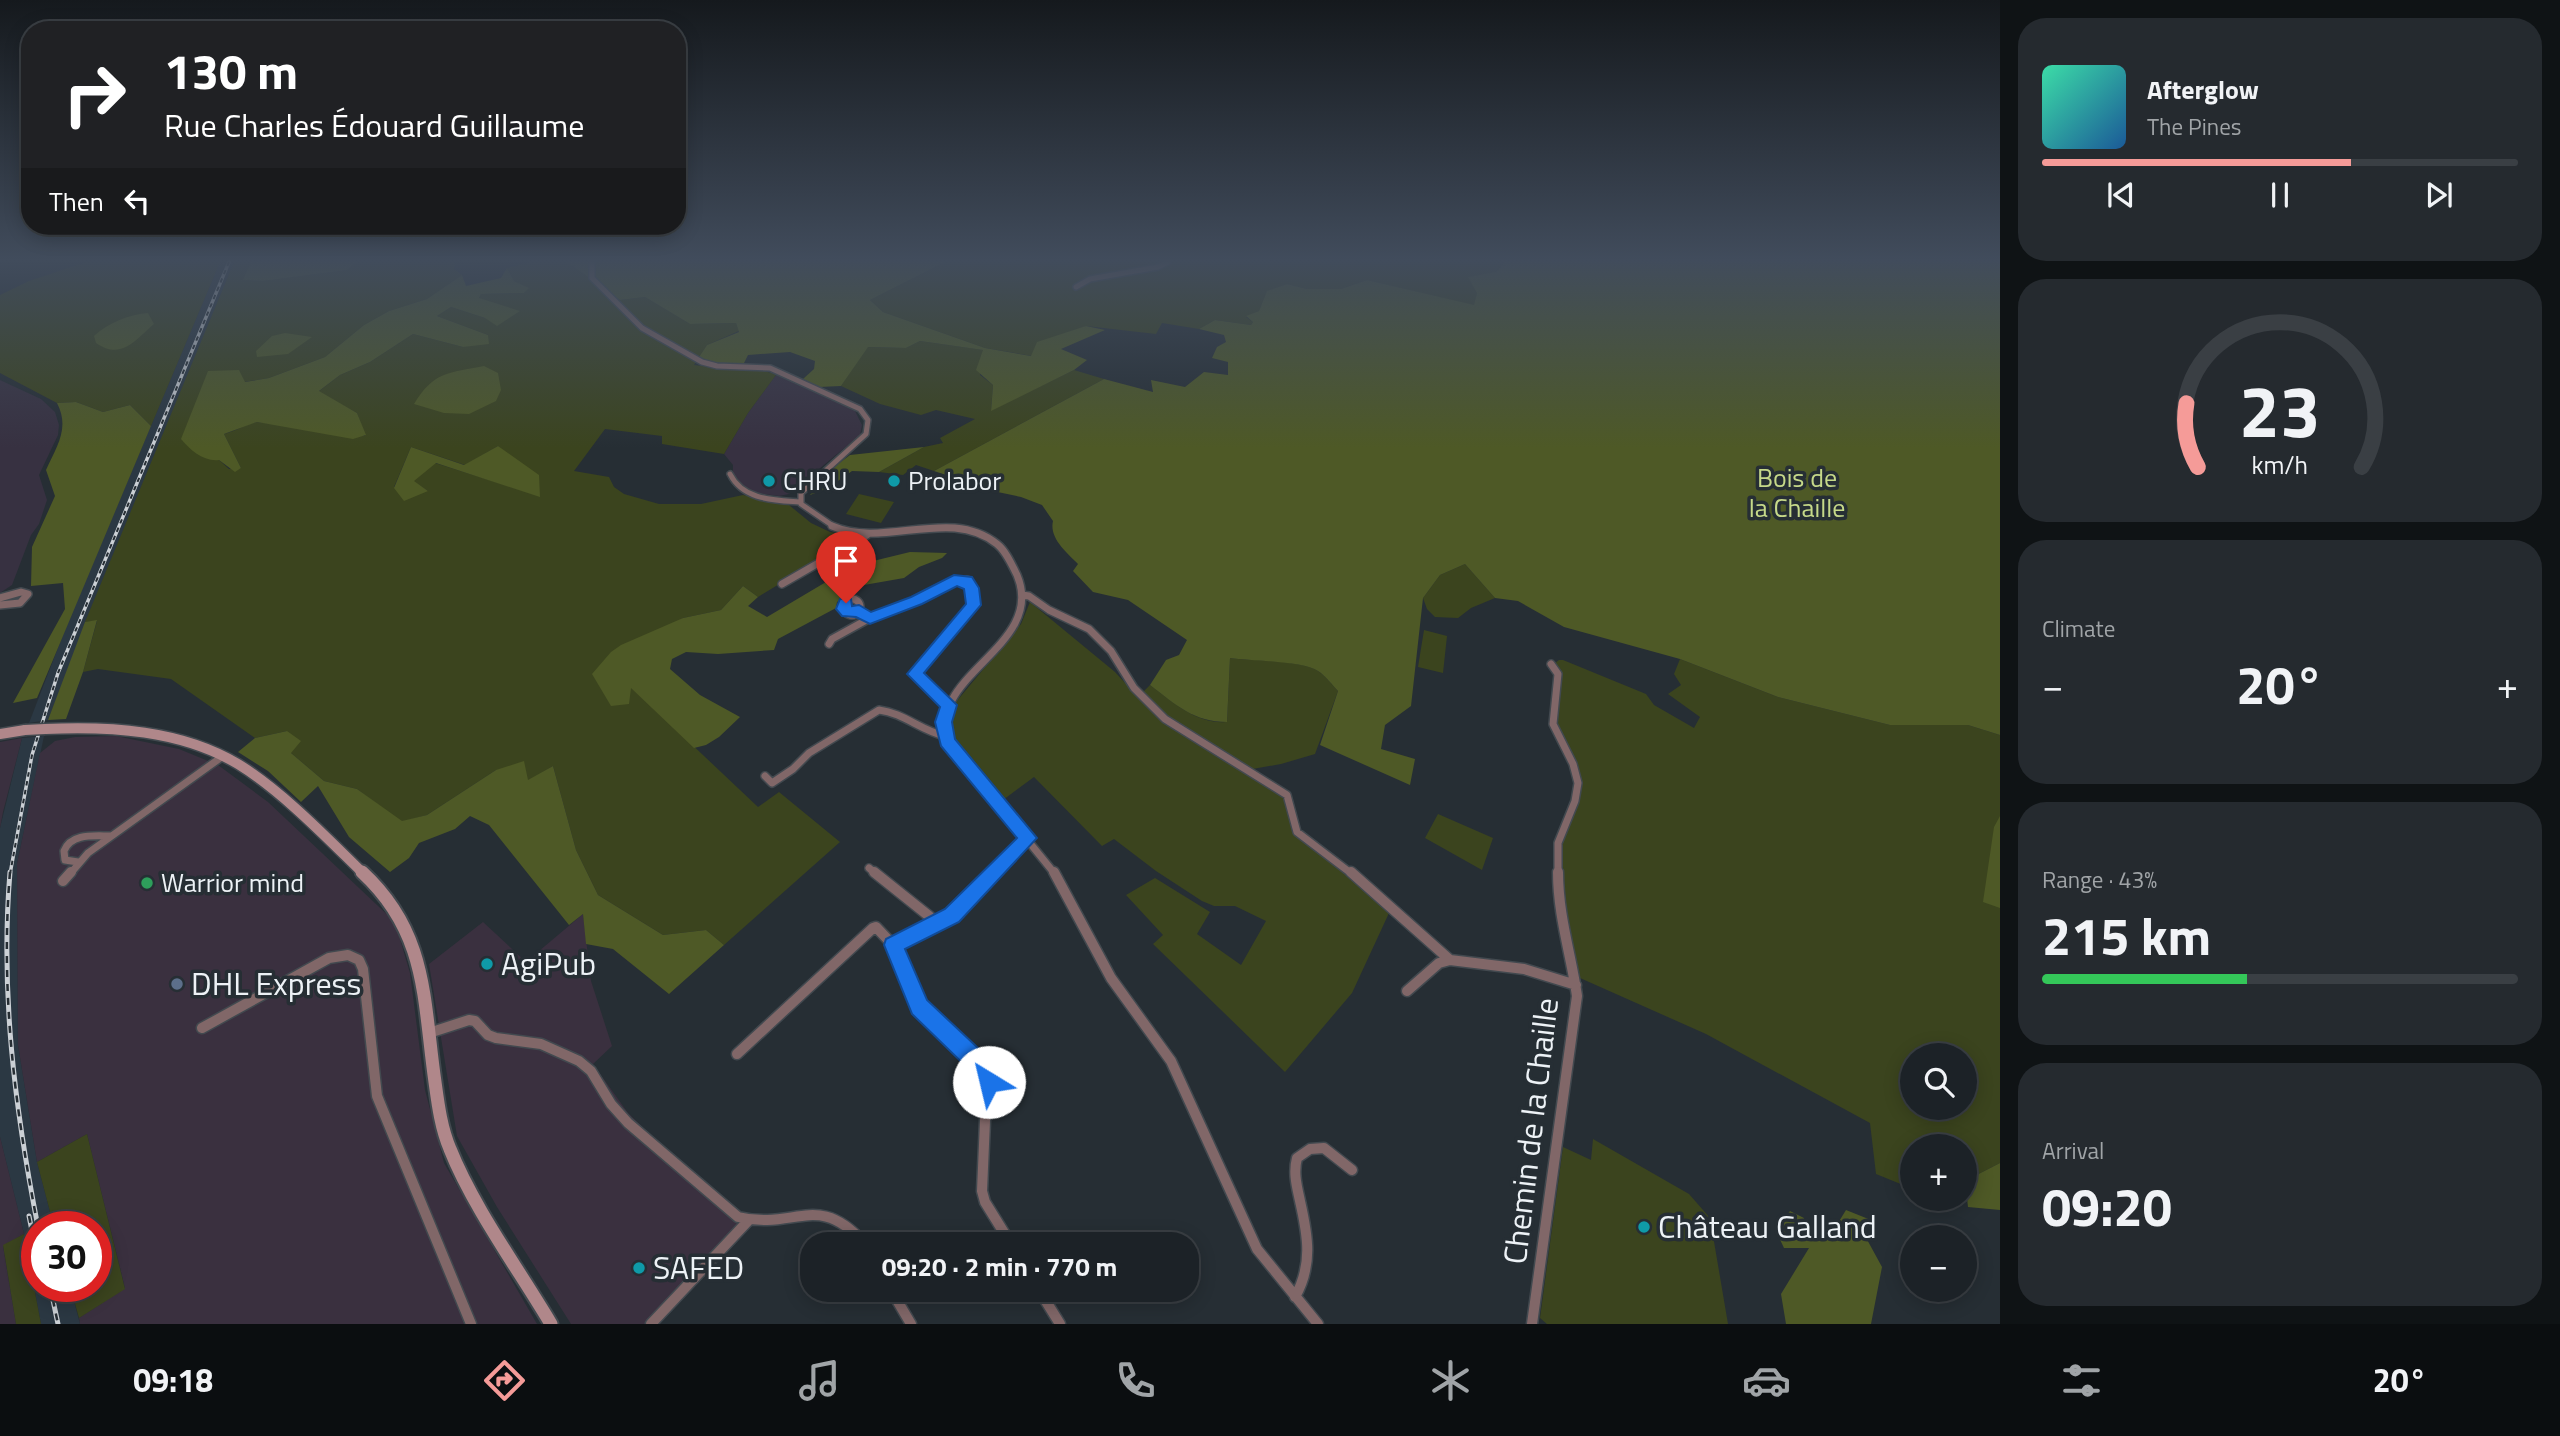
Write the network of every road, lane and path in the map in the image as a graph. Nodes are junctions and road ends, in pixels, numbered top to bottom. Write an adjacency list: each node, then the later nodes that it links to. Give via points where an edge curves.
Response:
1 (638, 324): 3 (street, via 702,362 770,368 860,409 867,420 866,434 804,487)
2 (730, 474): 3 (street, via 740,491)
3 (799, 502): 4 (street, via 836,528)
4 (867, 535): 5 (street); 6 (street, via 932,528 982,532 1008,555)
5 (782, 584)
6 (1022, 596): 11 (street, via 1012,632); 23 (street, via 1089,629 1111,651 1134,688 1165,719 1287,795 1297,832 1346,866)
7 (859, 611): 8 (street)
8 (870, 618): 9 (street); 11 (street, via 917,601 954,580 970,583 974,605 915,674)
9 (829, 644)
10 (1551, 664): 24 (street, Chemin de la Chaille, via 1558,674 1553,724 1578,783 1558,843 1564,939)
11 (949, 705): 13 (street)
12 (0, 733): 14 (street, bridge, via 93,727 135,731)
13 (945, 736): 15 (street, via 935,735 892,710 879,710 809,753 772,783); 17 (street)
14 (223, 756): 16 (street); 27 (street, via 271,789 388,896 417,956)
15 (765, 776)
16 (111, 836): 18 (street); 18 (street, via 88,835 72,841 65,860)
17 (1028, 838): 21 (street, via 952,916); 33 (street, via 1054,871 1111,978 1171,1061 1250,1238)
18 (78, 862): 20 (street)
19 (869, 868): 21 (street)
20 (63, 881)
21 (935, 924): 22 (street)
22 (893, 945): 28 (street, via 873,928); 32 (street, via 919,1007 987,1074 982,1191)
23 (1450, 960): 24 (street, via 1524,969); 25 (street, via 1439,963)
24 (1576, 985): 42 (street, Chemin de la Chaille, via 1574,1030)
25 (1407, 991)
26 (202, 1028): 36 (street, via 329,958 348,955 359,960 377,1096)
27 (428, 1033): 30 (street, via 470,1020 496,1038 541,1044 579,1061 628,1123); 37 (street, via 449,1148)
28 (737, 1054)
29 (1352, 1170): 33 (street, via 1324,1148 1310,1149 1297,1158 1308,1262 1304,1285)
30 (748, 1221): 31 (street, via 834,1216); 38 (street)
31 (856, 1232)
32 (1004, 1232)
33 (1295, 1297): 41 (street)
34 (898, 1302): 39 (street)
35 (1046, 1302): 40 (street)
36 (471, 1324)
37 (551, 1324)
38 (651, 1324)
39 (911, 1324)
40 (1060, 1324)
41 (1318, 1324)
42 (1532, 1324)

